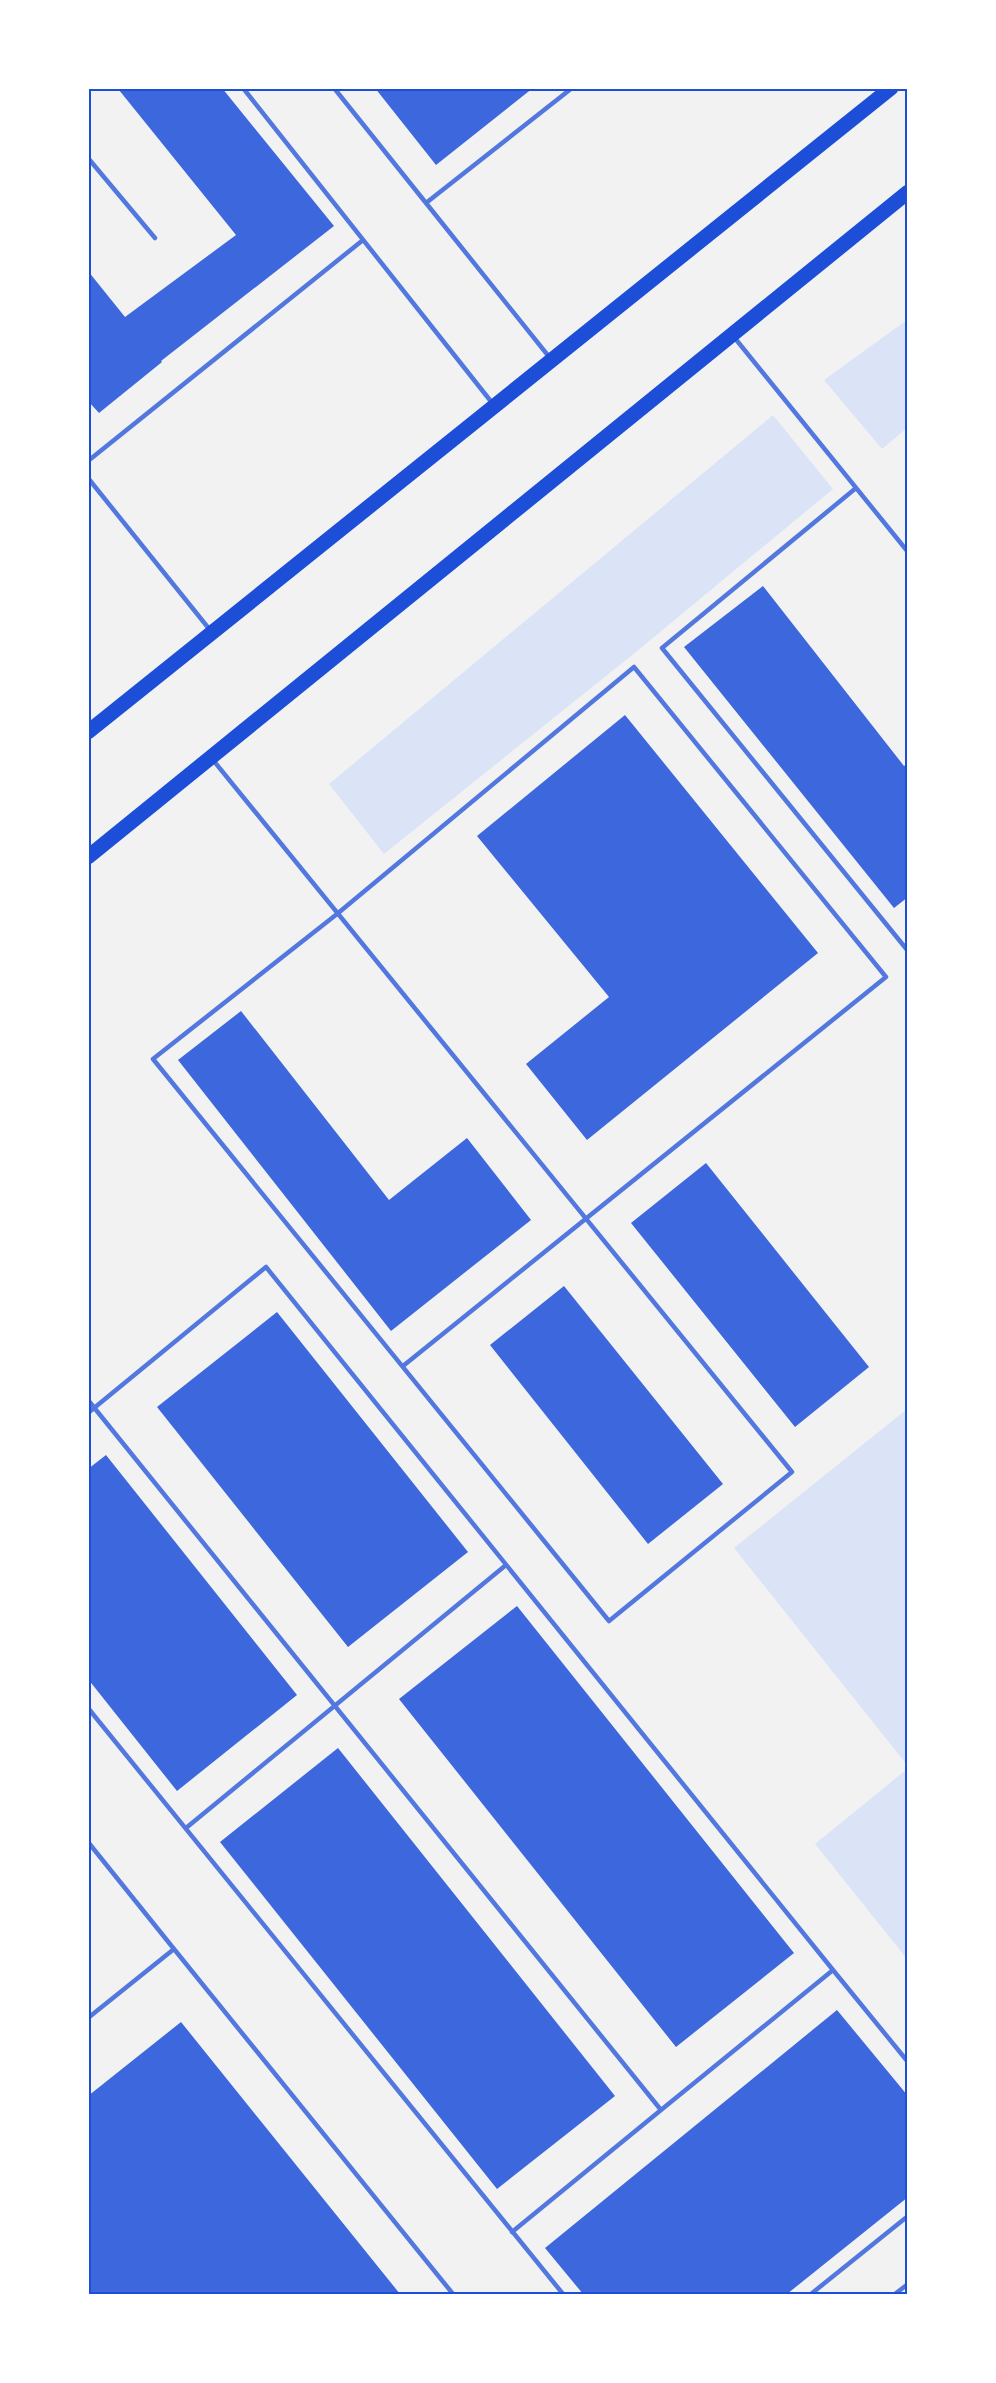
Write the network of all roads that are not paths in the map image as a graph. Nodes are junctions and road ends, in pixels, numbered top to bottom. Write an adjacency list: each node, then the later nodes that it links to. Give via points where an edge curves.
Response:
1 (243, 88): 9 (lane)
2 (334, 88): 7 (lane)
3 (572, 88): 7 (lane)
4 (891, 88): 11 (main road)
5 (88, 158): 8 (lane)
6 (908, 192): 10 (main road)
7 (426, 203): 11 (lane)
8 (155, 238)
9 (363, 240): 12 (lane); 13 (lane)
10 (733, 334): 15 (lane); 19 (main road)
11 (552, 361): 12 (main road)
12 (495, 406): 17 (main road)
13 (88, 461)
14 (88, 478): 17 (lane)
15 (856, 488): 16 (lane); 22 (lane, via 662,648)
16 (908, 552)
17 (212, 633): 18 (main road)
18 (88, 732)
19 (211, 758): 20 (main road); 21 (lane)
20 (88, 857)
21 (337, 914): 23 (lane); 23 (lane, via 634,667 886,977); 24 (lane, via 153,1059)
22 (908, 951)
23 (587, 1218): 24 (lane); 24 (lane, via 792,1472 609,1621)
24 (403, 1366)
25 (88, 1400): 26 (lane)
26 (95, 1408): 27 (lane); 28 (lane, via 266,1267); 29 (lane)
27 (88, 1413)
28 (506, 1565): 29 (lane); 34 (lane)
29 (335, 1705): 31 (lane); 37 (lane)
30 (88, 1708): 31 (lane)
31 (186, 1828): 39 (lane)
32 (88, 1842): 33 (lane)
33 (174, 1949): 35 (lane); 41 (lane)
34 (833, 1970): 36 (lane); 37 (lane)
35 (88, 2018)
36 (908, 2062)
37 (661, 2109): 39 (lane)
38 (908, 2216): 43 (lane)
39 (513, 2232): 42 (lane)
40 (908, 2284): 44 (lane)
41 (453, 2295)
42 (563, 2295)
43 (811, 2295)
44 (895, 2295)

